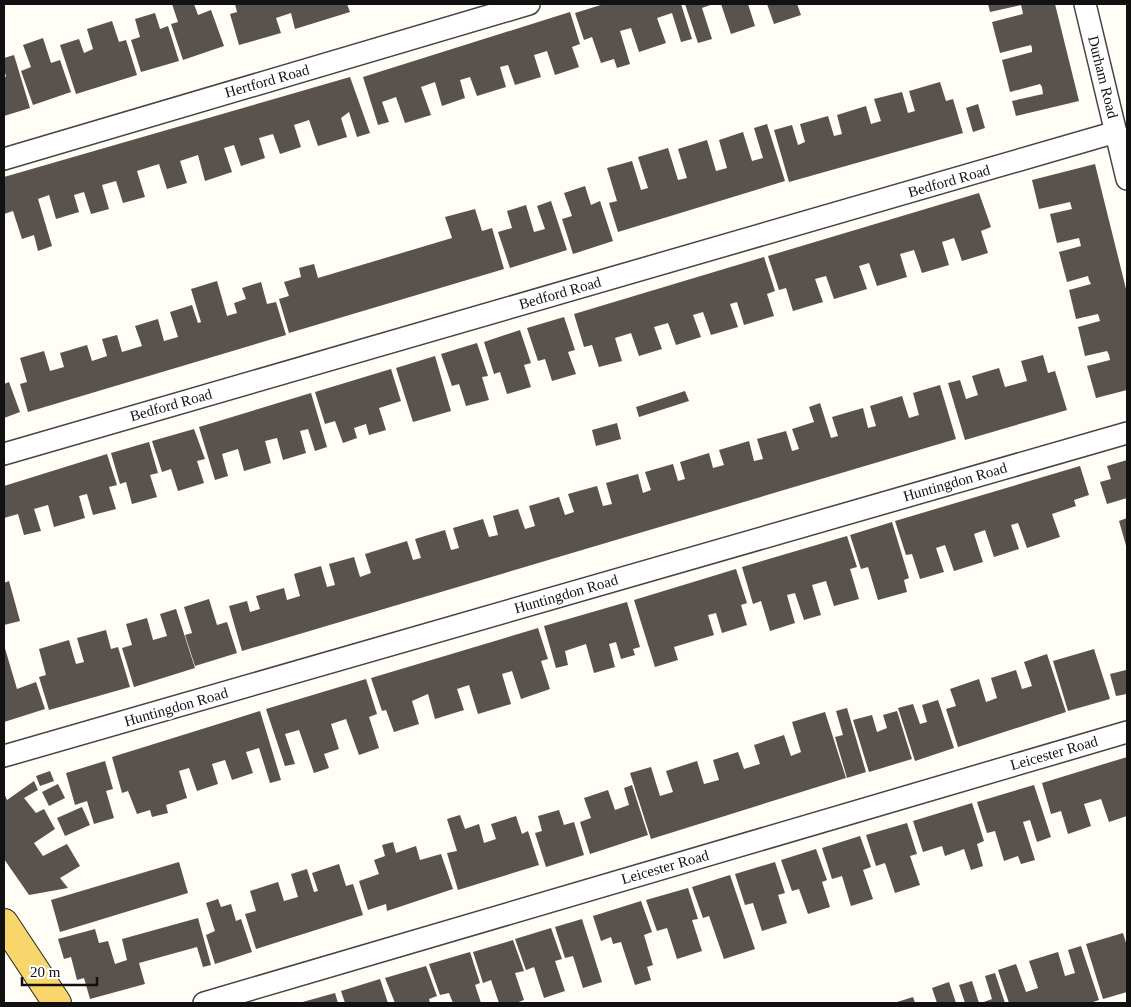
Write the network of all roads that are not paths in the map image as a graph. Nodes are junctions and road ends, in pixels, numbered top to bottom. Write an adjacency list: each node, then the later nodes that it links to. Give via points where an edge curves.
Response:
1 (529, 4): 4 (street, Hertford Road)
2 (1085, 4): 3 (street, Durham Road)
3 (1116, 132): 5 (street, Durham Road); 7 (street, Bedford Road)
4 (4, 159)
5 (1127, 179)
6 (1127, 433): 9 (street, Huntingdon Road)
7 (4, 454)
8 (1127, 732): 12 (street, Leicester Road)
9 (4, 756)
10 (4, 924): 11 (main road)
11 (56, 1003)
12 (204, 1003)

